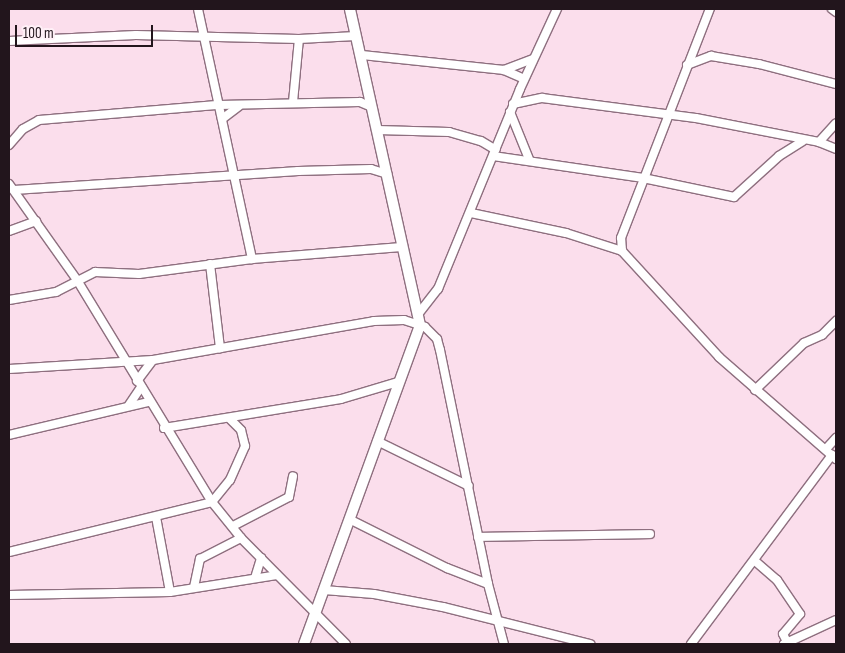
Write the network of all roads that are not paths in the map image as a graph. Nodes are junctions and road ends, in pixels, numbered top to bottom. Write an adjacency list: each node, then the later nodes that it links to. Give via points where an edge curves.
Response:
1 (198, 9): 8 (street)
2 (350, 9): 7 (street)
3 (557, 9): 12 (street)
4 (710, 9): 13 (street)
5 (832, 9): 6 (street)
6 (836, 12)
7 (356, 36): 9 (street); 11 (street)
8 (205, 38): 9 (street); 10 (street, via 136,35); 22 (street)
9 (299, 39): 19 (street)
10 (9, 40)
11 (362, 55): 14 (street); 20 (street)
12 (533, 59): 14 (street); 15 (street)
13 (687, 65): 16 (street, via 711,56 759,64); 25 (street)
14 (504, 70): 15 (street)
15 (524, 79): 17 (street)
16 (836, 84)
17 (520, 89): 18 (street); 21 (street)
18 (542, 98): 21 (street); 25 (street)
19 (293, 102): 20 (street); 23 (street)
20 (367, 102): 28 (street)
21 (513, 104): 24 (street)
22 (219, 105): 23 (street); 26 (street); 31 (street, via 39,120 23,130)
23 (239, 106): 26 (street)
24 (510, 112): 33 (street); 34 (street)
25 (668, 115): 29 (street, via 720,122); 39 (street)
26 (222, 119): 37 (street)
27 (836, 123): 30 (street)
28 (377, 130): 33 (street, via 449,132 481,141); 35 (street)
29 (802, 141): 30 (street); 39 (street, via 779,156 734,197)
30 (819, 142): 32 (street)
31 (9, 145)
32 (836, 149)
33 (494, 153): 34 (street); 42 (street)
34 (529, 159): 39 (street)
35 (384, 160): 36 (street); 38 (street)
36 (371, 169): 37 (street); 38 (street)
37 (235, 174): 41 (street); 49 (street)
38 (387, 174): 47 (street)
39 (643, 178): 45 (street)
40 (9, 184): 41 (street)
41 (14, 190): 43 (street)
42 (470, 213): 46 (street); 55 (street, via 438,289)
43 (36, 221): 44 (street); 51 (street)
44 (9, 231)
45 (621, 238): 46 (street); 48 (street)
46 (608, 246): 48 (street)
47 (402, 247): 49 (street); 55 (street)
48 (622, 251): 64 (street, via 719,357)
49 (252, 259): 50 (street)
50 (210, 264): 52 (street, via 139,274 107,270); 58 (street)
51 (67, 267): 52 (street); 53 (street)
52 (76, 280): 53 (street); 59 (street)
53 (65, 287): 54 (street, via 46,295)
54 (9, 300)
55 (419, 313): 57 (street)
56 (836, 321): 64 (street, via 822,335 804,343)
57 (420, 325): 58 (street, via 396,319 350,324); 62 (street); 75 (street, via 437,339)
58 (220, 348): 60 (street)
59 (126, 360): 60 (street); 61 (street); 63 (street)
60 (153, 360): 63 (street)
61 (9, 369)
62 (398, 382): 67 (street, via 362,395); 71 (street)
63 (139, 384): 65 (street); 66 (street)
64 (755, 390): 72 (street)
65 (149, 402): 66 (street); 68 (street)
66 (129, 405): 69 (street)
67 (230, 418): 68 (street); 76 (street, via 241,430 245,446 230,480)
68 (164, 428): 76 (street)
69 (9, 436)
70 (836, 438): 72 (street)
71 (377, 441): 75 (street); 78 (street)
72 (826, 449): 73 (street)
73 (834, 457): 85 (street)
74 (292, 476): 79 (street, via 289,497)
75 (469, 486): 81 (street)
76 (212, 502): 77 (street); 79 (street)
77 (156, 517): 83 (street); 91 (street)
78 (349, 519): 88 (street, via 447,568); 90 (street)
79 (232, 526): 82 (street)
80 (650, 534): 81 (street)
81 (478, 537): 88 (street)
82 (241, 538): 84 (street); 89 (street, via 200,559)
83 (11, 549)
84 (261, 558): 86 (street); 87 (street)
85 (755, 561): 100 (street); 101 (street, via 777,580 800,614 783,634)
86 (278, 575): 87 (street); 93 (street)
87 (255, 578): 89 (street)
88 (488, 584): 94 (street)
89 (194, 587): 91 (street)
90 (324, 590): 93 (street); 94 (street, via 374,594)
91 (170, 592): 92 (street)
92 (9, 595)
93 (315, 614): 96 (street); 97 (street)
94 (497, 619): 98 (street); 99 (street, via 545,635)
95 (836, 620): 101 (street)
96 (304, 644)
97 (346, 644)
98 (504, 644)
99 (590, 644)
100 (691, 644)
101 (786, 644)

